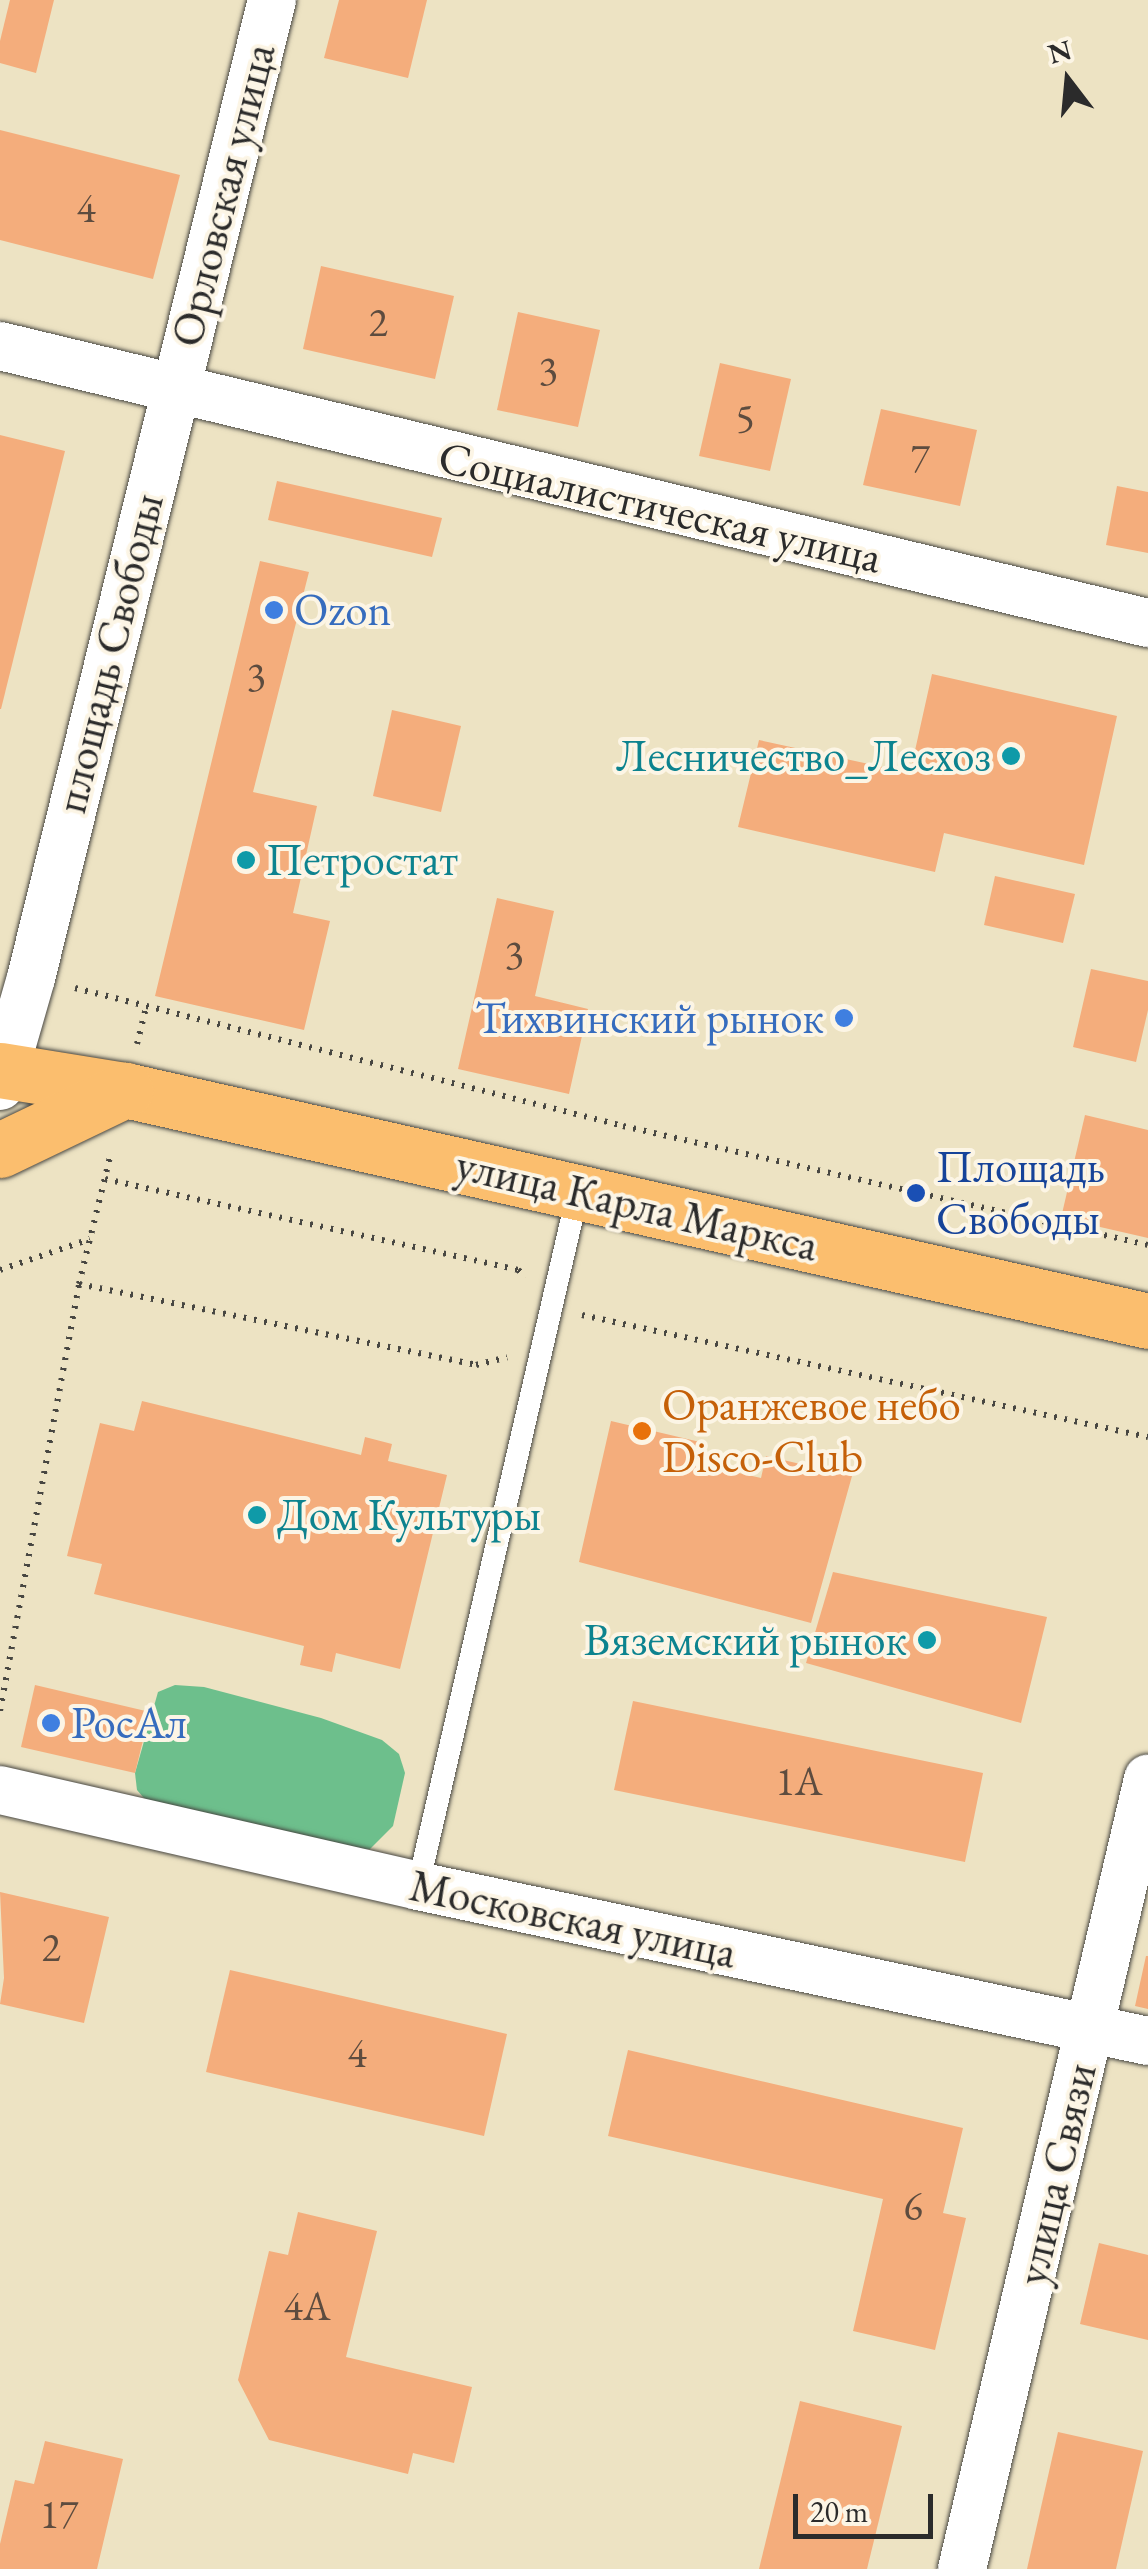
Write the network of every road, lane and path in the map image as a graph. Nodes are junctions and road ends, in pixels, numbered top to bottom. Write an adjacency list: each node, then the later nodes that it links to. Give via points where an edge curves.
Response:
1 (272, 0): 3 (street, Орловская улица)
2 (0, 346): 3 (street)
3 (173, 391): 4 (street, Социалистическая улица); 5 (street, площадь Свободы)
4 (1148, 623)
5 (31, 978): 6 (street, площадь Свободы); 12 (path, via 624,1126)
6 (1, 1076): 7 (main road, улица Карла Маркса)
7 (126, 1090): 8 (main road); 9 (path); 10 (main road, улица Карла Маркса)
8 (0, 1150)
9 (105, 1180): 11 (path); 15 (path, via 518,1270)
10 (578, 1192): 15 (lane); 16 (main road, улица Карла Маркса)
11 (90, 1238): 13 (path); 14 (path)
12 (1148, 1245)
13 (0, 1270)
14 (79, 1284): 15 (path, via 476,1365 506,1358); 18 (path)
15 (552, 1308): 17 (path); 21 (lane)
16 (1148, 1321)
17 (1148, 1438)
18 (0, 1711)
19 (1148, 1779): 22 (street, улица Связи)
20 (0, 1790): 21 (street, Московская улица)
21 (418, 1886): 22 (street, Московская улица)
22 (1091, 2028): 23 (street, Московская улица); 24 (street, улица Связи)
23 (1148, 2041)
24 (962, 2569)

